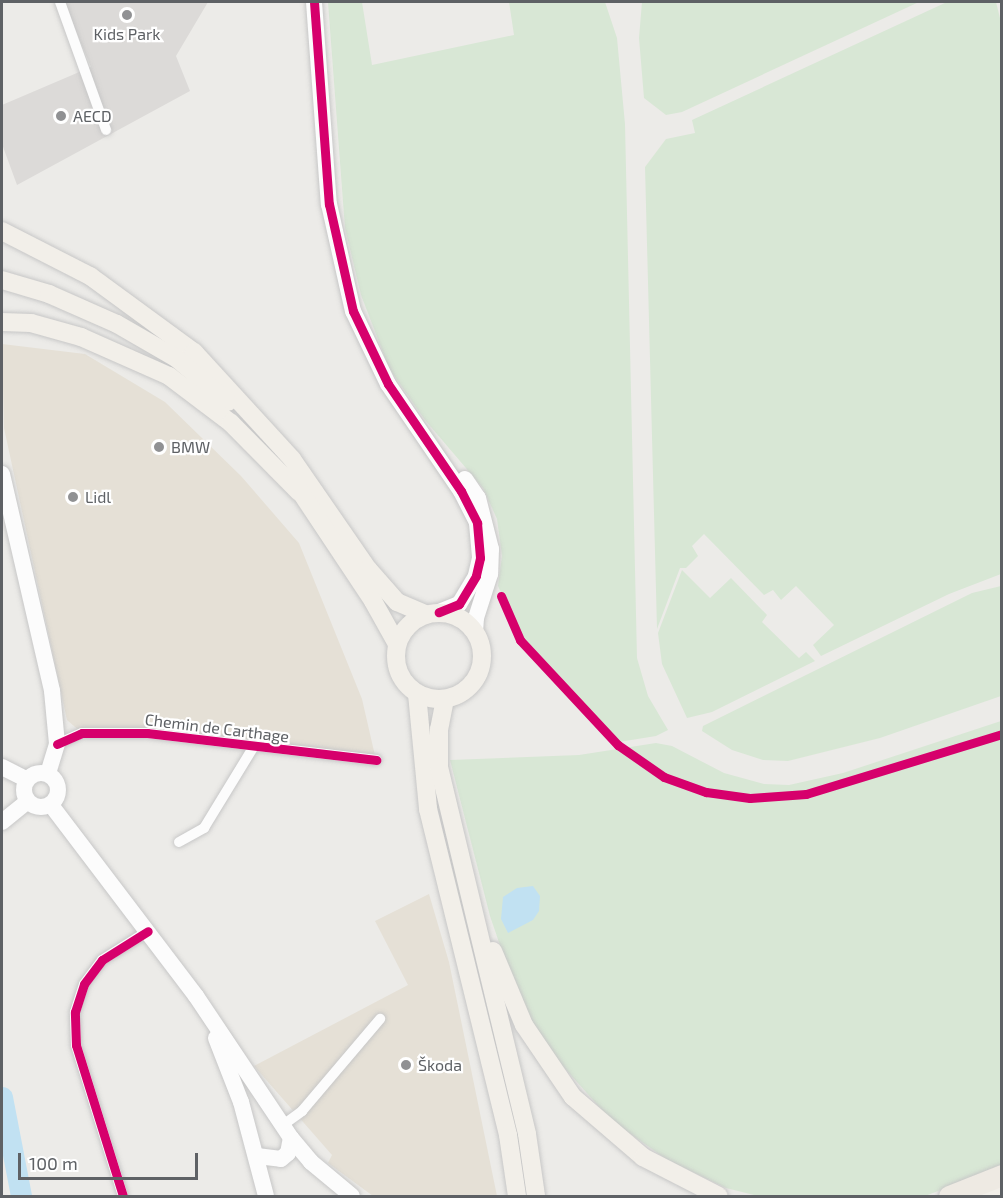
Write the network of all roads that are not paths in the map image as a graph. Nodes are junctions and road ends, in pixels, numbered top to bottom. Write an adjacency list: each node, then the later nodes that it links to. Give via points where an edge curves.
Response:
1 (60, 2): 3 (street)
2 (314, 2): 8 (main road, via 330,204 339,260 371,353 404,411)
3 (106, 130)
4 (2, 231): 9 (main road, via 90,276 163,326 235,393)
5 (2, 280): 7 (main road, via 49,294 117,324)
6 (2, 322): 11 (main road, via 60,330 108,346 161,372 187,387 231,423)
7 (197, 374): 9 (main road); 11 (main road, via 280,462)
8 (440, 457): 12 (main road, via 473,513 480,558 465,596 452,609); 13 (main road, via 471,486 490,534 490,574 476,618)
9 (292, 459): 12 (main road, via 385,588 403,606)
10 (2, 474): 17 (main road, via 52,691)
11 (299, 492): 14 (main road, via 373,601)
12 (432, 613): 13 (main road, via 460,618); 14 (main road, via 402,631)
13 (476, 632): 16 (main road, via 482,660 478,674 459,694)
14 (397, 644): 15 (main road, via 398,673)
15 (417, 694): 16 (main road); 38 (main road, via 428,809 480,1011 513,1169)
16 (445, 699): 27 (main road, via 439,729 439,768)
17 (57, 744): 18 (street, Chemin de Carthage, via 82,733 147,733); 21 (main road)
18 (254, 746): 19 (street, Chemin de Carthage); 26 (street, via 204,828)
19 (376, 760)
20 (2, 767): 22 (main road)
21 (48, 774): 22 (main road, via 37,773); 24 (main road, via 58,788)
22 (27, 780): 23 (main road, via 23,792)
23 (27, 802): 24 (main road, via 37,808); 25 (main road)
24 (51, 805): 28 (main road)
25 (2, 822)
26 (179, 842)
27 (461, 861): 39 (main road, via 527,1134); 40 (main road, via 512,1002 558,1078 593,1116 643,1157)
28 (148, 931): 29 (main road); 35 (street, via 102,960 84,984 75,1012 76,1045)
29 (196, 996): 31 (main road); 32 (main road, via 229,1066)
30 (380, 1019): 31 (street)
31 (287, 1132): 32 (main road, via 288,1153 281,1159); 37 (main road, via 311,1162)
32 (257, 1156): 36 (main road)
33 (1002, 1175): 41 (highway)
34 (1002, 1192): 42 (main road); 43 (main road)
35 (123, 1197)
36 (266, 1197)
37 (352, 1197)
38 (515, 1197)
39 (536, 1197)
40 (719, 1197)
41 (949, 1197)
42 (985, 1197)
43 (994, 1197)

